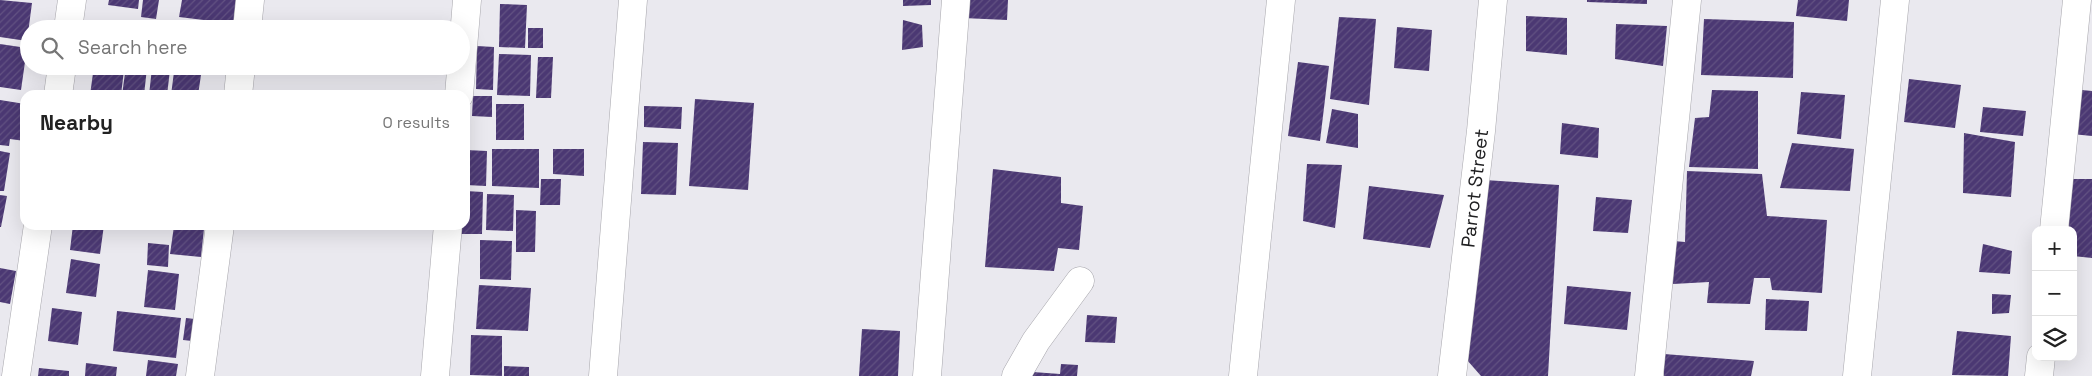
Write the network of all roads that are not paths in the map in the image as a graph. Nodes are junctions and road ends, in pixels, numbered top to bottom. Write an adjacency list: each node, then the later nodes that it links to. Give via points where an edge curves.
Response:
1 (72, 0): 11 (street)
2 (250, 0): 12 (street)
3 (467, 0): 13 (street)
4 (632, 0): 29 (street)
5 (956, 0): 30 (street)
6 (1281, 0): 32 (street)
7 (1493, 0): 33 (street, Parrot Street)
8 (1687, 0): 34 (street)
9 (1895, 0): 35 (street)
10 (2077, 0): 20 (street)
11 (69, 20)
12 (247, 20)
13 (465, 20)
14 (61, 75): 17 (street)
15 (241, 75): 18 (street)
16 (461, 75): 19 (street)
17 (59, 90)
18 (239, 90)
19 (459, 90)
20 (2054, 226)
21 (37, 230): 26 (street)
22 (219, 230): 27 (street)
23 (448, 230): 28 (street)
24 (1080, 281): 31 (street, via 1036,341)
25 (2041, 361): 36 (street)
26 (16, 376)
27 (200, 376)
28 (435, 376)
29 (603, 376)
30 (927, 376)
31 (1016, 376)
32 (1243, 376)
33 (1452, 376)
34 (1649, 376)
35 (1857, 376)
36 (2039, 376)

